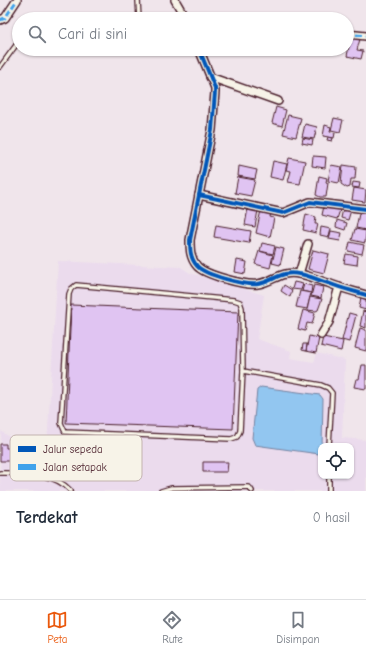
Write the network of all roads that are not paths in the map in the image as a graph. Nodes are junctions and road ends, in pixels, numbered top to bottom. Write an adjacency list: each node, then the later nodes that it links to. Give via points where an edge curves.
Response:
1 (17, 0): 6 (street, via 5,18)
2 (138, 0): 4 (lane)
3 (175, 0): 5 (street)
4 (139, 12)
5 (182, 12)
6 (0, 20)
7 (354, 35): 8 (street)
8 (366, 36)
9 (12, 51): 11 (lane)
10 (202, 56): 12 (street)
11 (0, 67)
12 (210, 77): 13 (street); 14 (street, via 215,88 212,130)
13 (278, 101)
14 (199, 195): 15 (street, via 283,213 310,202); 17 (street, via 190,250 200,268 214,275 251,284 264,282 276,276)
15 (366, 209)
16 (308, 244): 17 (street)
17 (299, 274): 18 (street)
18 (340, 288): 19 (street); 20 (street, via 329,322)
19 (366, 295)
20 (321, 335)
21 (243, 371): 22 (lane, via 240,302 76,285 69,294 61,423 65,432); 23 (lane, via 240,432 237,437 231,439); 24 (lane, via 328,388 332,393)
22 (136, 435)
23 (142, 435)
24 (329, 443)
25 (329, 479): 30 (lane)
26 (57, 481): 27 (lane)
27 (71, 491)
28 (162, 491): 29 (lane, via 171,488 240,487 248,487)
29 (252, 491)
30 (329, 491)

